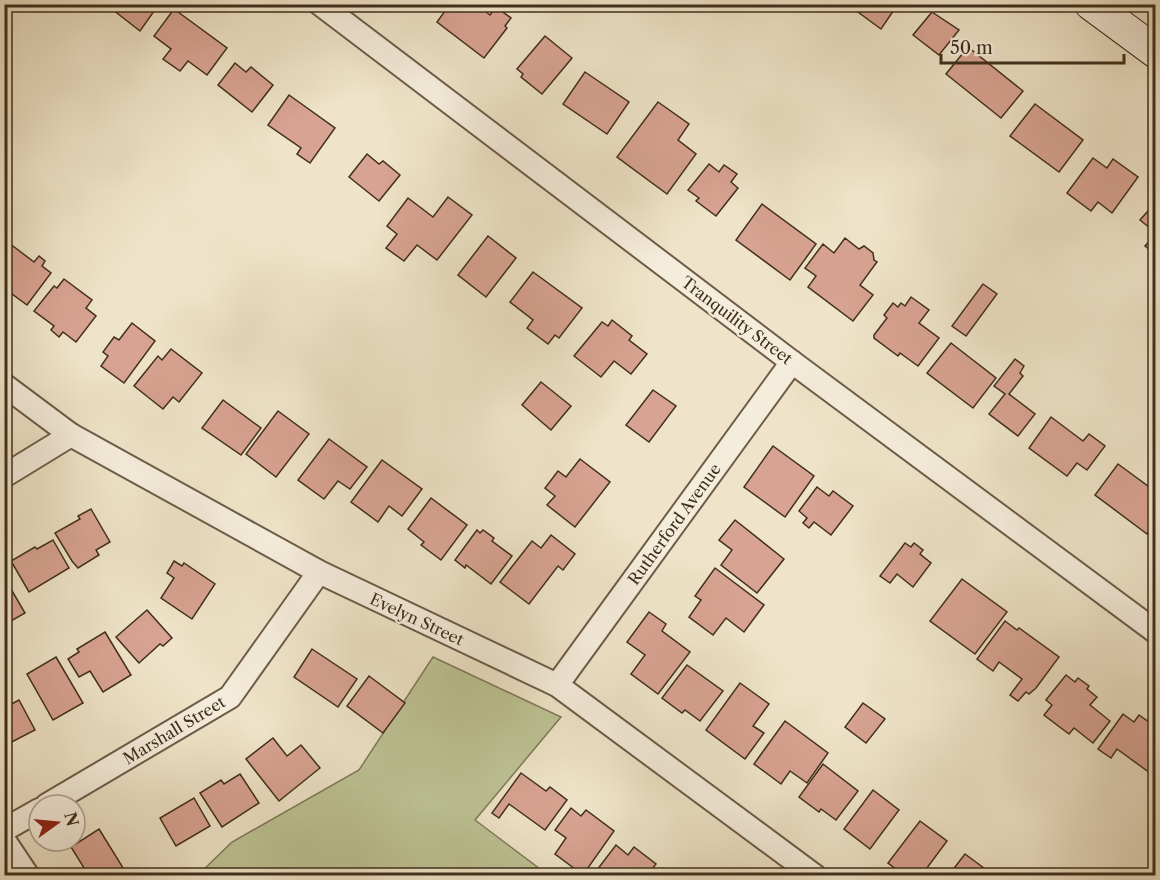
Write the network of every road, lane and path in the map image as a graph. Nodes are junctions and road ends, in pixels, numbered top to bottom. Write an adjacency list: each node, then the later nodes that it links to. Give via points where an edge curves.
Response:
1 (320, 4): 4 (street, Tranquility Street)
2 (1091, 4): 3 (main road)
3 (1155, 52)
4 (792, 362): 9 (street, Tranquility Street); 10 (street, Rutherford Avenue)
5 (4, 385): 6 (street, Evelyn Street)
6 (71, 435): 7 (street); 8 (street, Evelyn Street)
7 (4, 476)
8 (319, 572): 10 (street, Evelyn Street); 11 (street, Marshall Street, via 230,697)
9 (1155, 632)
10 (557, 685): 16 (street, Evelyn Street)
11 (67, 793)
12 (27, 817): 13 (street)
13 (4, 830)
14 (4, 840): 15 (street)
15 (28, 876)
16 (815, 876)

